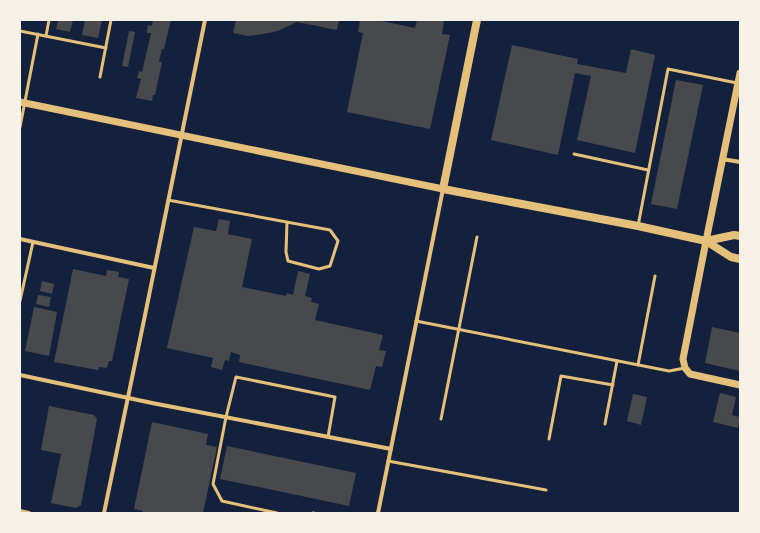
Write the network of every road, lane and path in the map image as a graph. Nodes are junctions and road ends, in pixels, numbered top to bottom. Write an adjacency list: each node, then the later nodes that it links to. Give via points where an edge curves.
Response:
1 (50, 20): 7 (lane)
2 (111, 20): 8 (lane)
3 (205, 20): 14 (street)
4 (477, 20): 19 (main road)
5 (20, 31): 6 (lane)
6 (38, 34): 7 (lane); 12 (lane)
7 (46, 36): 8 (lane)
8 (106, 48): 10 (lane)
9 (740, 73): 11 (street)
10 (100, 77)
11 (738, 83): 16 (street); 18 (lane, via 668,69)
12 (22, 103): 13 (lane); 14 (street)
13 (20, 127)
14 (181, 135): 19 (street); 20 (street)
15 (574, 154): 18 (lane)
16 (722, 159): 17 (street); 26 (street)
17 (740, 162)
18 (648, 170): 22 (lane)
19 (443, 189): 22 (main road); 32 (street)
20 (168, 200): 21 (lane); 29 (street)
21 (287, 222): 21 (lane, via 330,230 338,242 330,266 319,269 288,261)
22 (638, 226): 26 (main road)
23 (740, 236): 26 (main road)
24 (477, 237): 33 (lane)
25 (20, 239): 27 (street)
26 (706, 241): 28 (main road, via 731,257); 36 (street, via 684,359)
27 (33, 242): 29 (street); 31 (lane)
28 (740, 259)
29 (154, 268): 40 (street)
30 (655, 276): 35 (lane)
31 (20, 301)
32 (416, 321): 33 (lane); 46 (street)
33 (459, 329): 34 (lane); 42 (lane)
34 (617, 361): 35 (lane); 39 (lane)
35 (638, 365): 36 (lane, via 669,371)
36 (685, 368): 38 (street, via 690,374)
37 (20, 375): 40 (street)
38 (740, 384)
39 (613, 385): 43 (lane); 45 (lane, via 561,376)
40 (129, 397): 41 (street); 51 (street)
41 (226, 417): 44 (street); 44 (lane, via 236,377 335,397); 52 (lane, via 213,484 222,502)
42 (441, 419)
43 (605, 424)
44 (328, 437): 46 (street)
45 (549, 439)
46 (391, 449): 47 (street)
47 (388, 461): 48 (lane); 53 (street)
48 (546, 490)
49 (20, 511): 50 (street)
50 (29, 513)
51 (104, 513)
52 (277, 513)
53 (378, 513)

